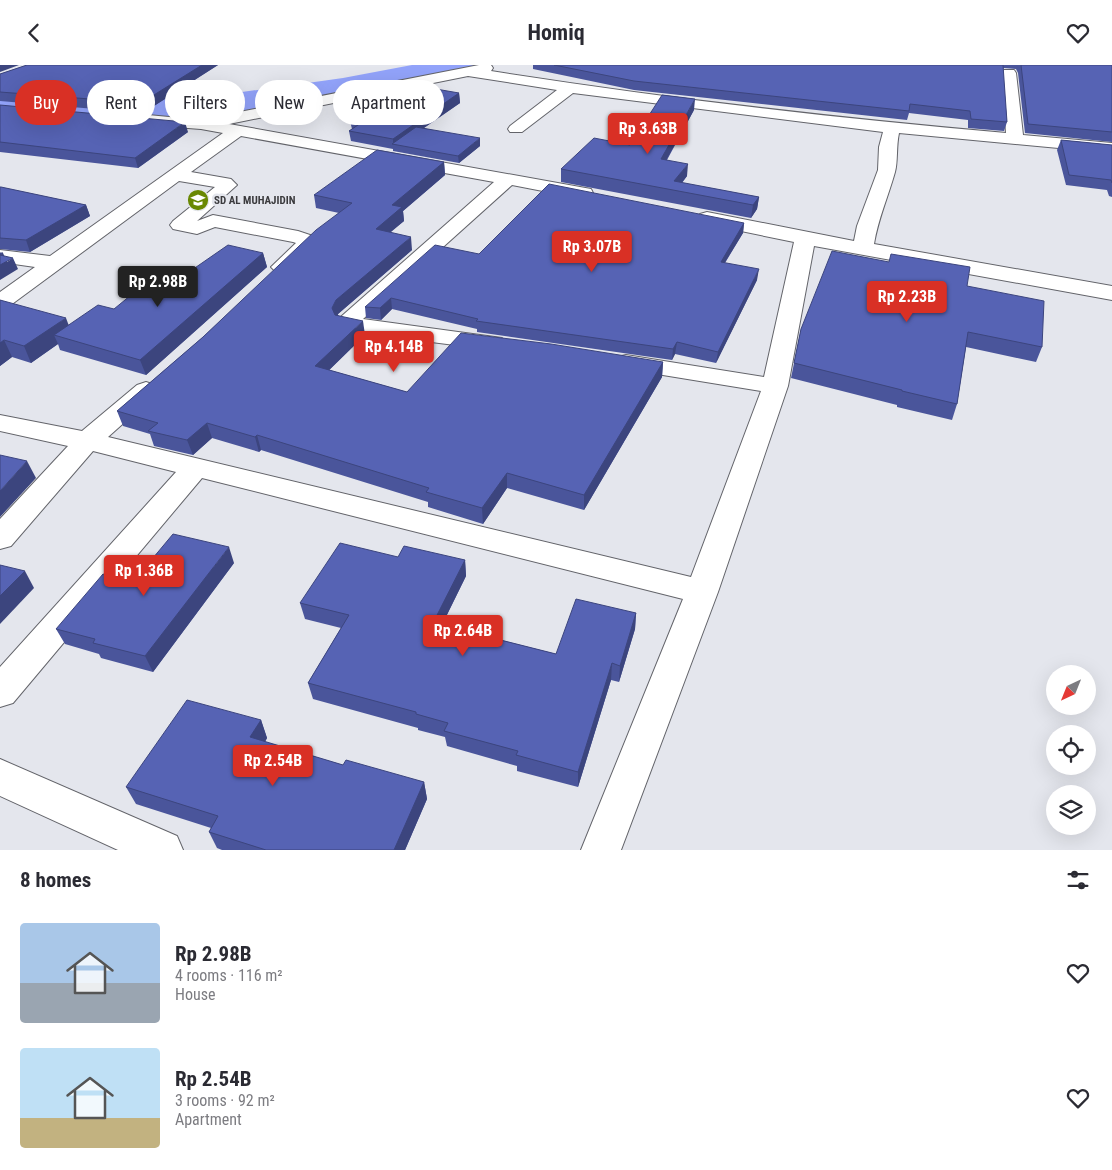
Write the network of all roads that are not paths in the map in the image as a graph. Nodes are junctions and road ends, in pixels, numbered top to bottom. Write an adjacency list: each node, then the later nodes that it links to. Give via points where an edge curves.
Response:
1 (501, 65): 2 (street)
2 (469, 72): 4 (street); 5 (street)
3 (1010, 73): 10 (street)
4 (570, 88): 7 (street); 9 (street)
5 (245, 115)
6 (207, 125): 8 (street)
7 (516, 129)
8 (238, 130): 12 (street); 13 (street)
9 (891, 132): 10 (street); 17 (street, via 887,170 867,226)
10 (1014, 139): 11 (street)
11 (1112, 148)
12 (176, 175): 19 (street); 20 (street, via 228,185 180,225 197,228 214,221 306,240 307,244)
13 (508, 179): 14 (street); 23 (street, via 346,322)
14 (604, 197)
15 (691, 214): 16 (street)
16 (805, 238): 17 (street); 26 (street)
17 (863, 248): 21 (street)
18 (0, 256): 19 (street)
19 (54, 263): 22 (street)
20 (268, 280)
21 (1112, 293)
22 (0, 302)
23 (512, 345)
24 (600, 358): 26 (street)
25 (161, 377): 28 (street)
26 (775, 386): 31 (street)
27 (0, 423): 28 (street)
28 (87, 441): 29 (street); 30 (street)
29 (195, 468): 31 (street); 32 (street)
30 (0, 538)
31 (702, 593): 35 (street)
32 (0, 692)
33 (0, 777): 34 (street)
34 (163, 850)
35 (601, 850)

